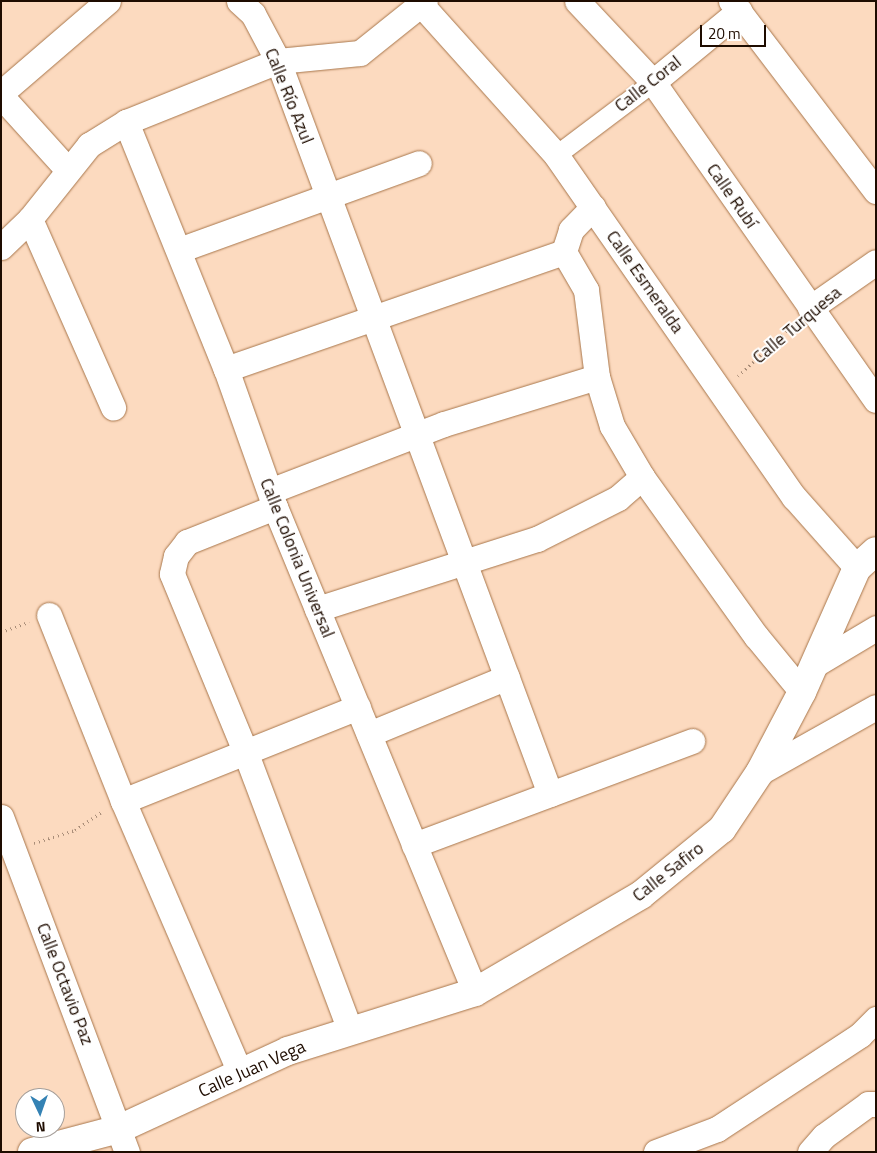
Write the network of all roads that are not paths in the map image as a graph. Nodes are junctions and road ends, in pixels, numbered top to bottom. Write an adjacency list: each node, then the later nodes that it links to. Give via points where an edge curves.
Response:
1 (108, 1): 8 (street)
2 (240, 1): 6 (street, Calle Río Azul, via 253,14)
3 (577, 1): 7 (street, Calle Rubí)
4 (421, 2): 6 (street, via 360,53); 10 (street, Calle Esmeralda)
5 (735, 6): 7 (street, Calle Coral); 13 (street)
6 (278, 61): 9 (street); 14 (street, Calle Río Azul)
7 (653, 82): 10 (street, Calle Coral); 21 (street, Calle Rubí)
8 (1, 94): 12 (street)
9 (126, 122): 12 (street, via 89,145); 18 (street, Calle Colonia Universal)
10 (556, 155): 15 (street, Calle Esmeralda)
11 (419, 163): 14 (street)
12 (67, 168): 16 (street)
13 (876, 191)
14 (328, 197): 18 (street); 22 (street, Calle Río Azul)
15 (593, 207): 19 (street, via 571,230); 30 (street, Calle Esmeralda, via 794,497)
16 (30, 219): 17 (street); 26 (street)
17 (1, 247)
18 (179, 250): 23 (street, Calle Colonia Universal)
19 (564, 252): 22 (street); 24 (street, via 586,290)
20 (876, 262): 21 (street, Calle Turquesa)
21 (810, 308): 25 (street, Calle Rubí)
22 (374, 321): 23 (street); 27 (street, Calle Río Azul)
23 (226, 370): 29 (street, Calle Colonia Universal)
24 (597, 377): 27 (street); 28 (street, via 612,426)
25 (876, 400)
26 (113, 407)
27 (418, 434): 29 (street); 31 (street, Calle Río Azul)
28 (642, 477): 31 (street, via 618,498 586,517 537,539); 37 (street, via 756,636)
29 (272, 499): 32 (street, Calle Colonia Universal); 42 (street, via 187,542 176,556 172,574)
30 (866, 560): 35 (street)
31 (464, 562): 32 (street); 36 (street, Calle Río Azul)
32 (317, 609): 39 (street, Calle Colonia Universal)
33 (49, 615): 45 (street)
34 (876, 628): 35 (street)
35 (814, 665): 37 (street)
36 (507, 677): 40 (street); 44 (street, Calle Río Azul)
37 (802, 692): 43 (street, Calle Safiro)
38 (876, 706): 43 (street)
39 (358, 708): 40 (street, Calle Colonia Universal); 42 (street)
40 (369, 734): 47 (street, Calle Colonia Universal)
41 (692, 741): 44 (street)
42 (245, 751): 45 (street); 50 (street)
43 (760, 772): 48 (street, Calle Safiro, via 722,829 641,895)
44 (550, 794): 47 (street)
45 (123, 801): 51 (street)
46 (1, 817): 53 (street, Calle Octavio Paz)
47 (414, 845): 48 (street, Calle Colonia Universal)
48 (476, 992): 50 (street, Calle Juan Vega)
49 (876, 1019): 54 (street, via 860,1035 717,1129)
50 (350, 1030): 51 (street, Calle Juan Vega, via 288,1051)
51 (240, 1073): 53 (street, Calle Juan Vega)
52 (876, 1104): 56 (street, via 860,1110 824,1136)
53 (123, 1141): 55 (street, Calle Juan Vega)
54 (672, 1150)
55 (32, 1152)
56 (810, 1152)

